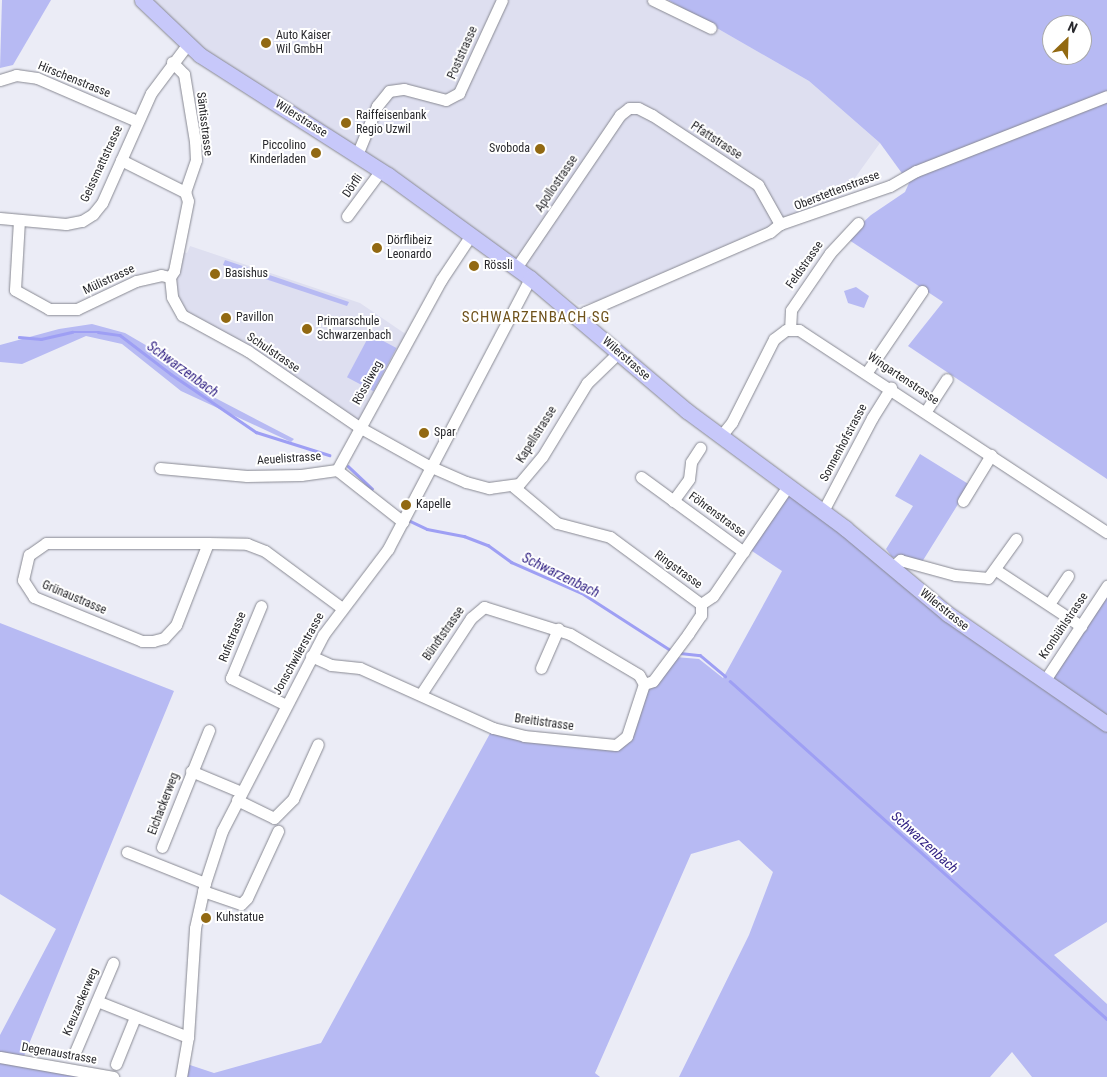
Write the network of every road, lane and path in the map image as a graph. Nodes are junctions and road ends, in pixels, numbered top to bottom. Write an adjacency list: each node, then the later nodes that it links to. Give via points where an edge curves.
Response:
1 (142, 0): 5 (main road, Wilerstrasse)
2 (502, 0): 11 (street, Poststrasse, via 459,93 446,100 404,89 389,91 377,106)
3 (654, 0): 4 (street)
4 (711, 28)
5 (187, 45): 6 (street, Geissmattstrasse); 11 (main road, Wilerstrasse)
6 (172, 62): 10 (street, Geissmattstrasse); 14 (street, Säntisstrasse, via 184,74 195,141 196,160)
7 (0, 80): 10 (street, Hirschenstrasse, via 16,74 31,76)
8 (1107, 96): 19 (street, Oberstettenstrasse, via 916,170 890,186)
9 (620, 115): 19 (street, Pfattstrasse, via 628,108 638,108 753,181 766,193); 21 (street, Apollostrasse)
10 (137, 121): 12 (street, Geissmattstrasse)
11 (357, 155): 13 (main road, Wilerstrasse)
12 (120, 160): 14 (street); 17 (street, Geissmattstrasse, via 102,202 89,218 66,224)
13 (381, 170): 15 (street, Dörfli); 20 (main road, Wilerstrasse)
14 (185, 192): 22 (street, Schulstrasse, via 185,216)
15 (347, 216)
16 (0, 218): 17 (street, Geissmattstrasse)
17 (19, 220): 22 (street, Mülistrasse, via 15,290 49,309 77,309 136,281 161,275)
18 (858, 223): 26 (street, Feldstrasse, via 830,253 804,290 790,313)
19 (780, 224): 25 (street, Oberstettenstrasse, via 770,232 585,312)
20 (471, 234): 21 (main road, Wilerstrasse); 32 (street, Rössliweg, via 440,280)
21 (516, 268): 23 (main road, Wilerstrasse)
22 (170, 277): 32 (street, Schulstrasse, via 172,297 182,315 248,351)
23 (530, 278): 25 (main road, Wilerstrasse); 36 (street, Jonschwilerstrasse)
24 (922, 291): 28 (street)
25 (580, 318): 27 (main road, Wilerstrasse)
26 (790, 330): 28 (street, Wingartenstrasse, via 805,332); 33 (street, via 781,332 771,342 732,422)
27 (619, 352): 33 (main road, Wilerstrasse); 41 (street, Kapellstrasse, via 587,383 538,463)
28 (867, 372): 30 (street, Wingartenstrasse)
29 (947, 379): 31 (street)
30 (891, 388): 31 (street, Wingartenstrasse); 44 (street, Sonnenhofstrasse)
31 (926, 411): 35 (street, Wingartenstrasse)
32 (359, 428): 36 (street, Schulstrasse); 38 (street, Rössliweg)
33 (720, 437): 40 (main road, Wilerstrasse)
34 (700, 448): 42 (street, Föhrenstrasse, via 691,462 689,479)
35 (992, 455): 43 (street); 46 (street, Wingartenstrasse)
36 (431, 467): 41 (street, via 480,486); 45 (street, Jonschwilerstrasse)
37 (160, 468): 38 (street, Aeuelistrasse, via 247,476 301,475)
38 (337, 470): 45 (street, Aeuelistrasse)
39 (641, 477): 42 (street, Föhrenstrasse)
40 (788, 486): 44 (main road, Wilerstrasse); 49 (street, Ringstrasse)
41 (514, 487): 54 (street, Ringstrasse, via 557,523 610,537)
42 (673, 501): 49 (street, Föhrenstrasse)
43 (963, 501)
44 (823, 511): 50 (main road, Wilerstrasse)
45 (403, 522): 57 (street, Jonschwilerstrasse, via 370,575)
46 (1107, 532)
47 (1016, 539): 51 (street)
48 (208, 544): 48 (street, Grünaustrasse, via 46,543 29,555 23,580 34,597 142,641 153,642 164,638 176,625); 57 (street, Grünaustrasse, via 256,547)
49 (744, 552): 54 (street, Ringstrasse, via 711,599)
50 (892, 567): 51 (street, via 900,560 955,575); 62 (main road, Wilerstrasse, via 972,632)
51 (992, 574): 55 (street)
52 (1068, 576): 55 (street)
53 (1107, 586): 58 (street, Kronbühlstrasse)
54 (701, 604): 63 (street, via 699,617 672,657 653,681)
55 (1050, 604): 58 (street)
56 (261, 606): 65 (street, Rufistrasse, via 231,678)
57 (342, 608): 60 (street, Jonschwilerstrasse)
58 (1081, 626): 62 (street, Kronbühlstrasse)
59 (558, 629): 61 (street); 63 (street, Bündtstrasse, via 639,675); 64 (street, Bündtstrasse, via 497,609 481,608 450,648)
60 (311, 656): 64 (street, Breitistrasse, via 331,665 360,668); 65 (street, Jonschwilerstrasse)
61 (541, 668)
62 (1045, 680): 66 (main road, Wilerstrasse)
63 (644, 684): 64 (street, Breitistrasse, via 627,736 611,746 524,736 493,728 470,720)
64 (422, 694)
65 (286, 705): 70 (street, Jonschwilerstrasse)
66 (1107, 724)
67 (209, 730): 69 (street, Eichackerweg)
68 (318, 744): 70 (street, via 293,799 274,818)
69 (191, 771): 70 (street); 72 (street, Eichackerweg)
70 (239, 796): 74 (street, Jonschwilerstrasse)
71 (278, 831): 74 (street, via 242,904)
72 (162, 846)
73 (127, 852): 74 (street)
74 (204, 887): 78 (street, Jonschwilerstrasse, via 196,928)
75 (113, 963): 76 (street, Kreuzackerweg)
76 (97, 1001): 77 (street); 79 (street, Kreuzackerweg)
77 (135, 1017): 78 (street); 81 (street)
78 (188, 1037): 83 (street, Jonschwilerstrasse)
79 (75, 1052)
80 (0, 1057): 82 (street, Degenaustrasse)
81 (116, 1064)
82 (114, 1077)
83 (181, 1077)

